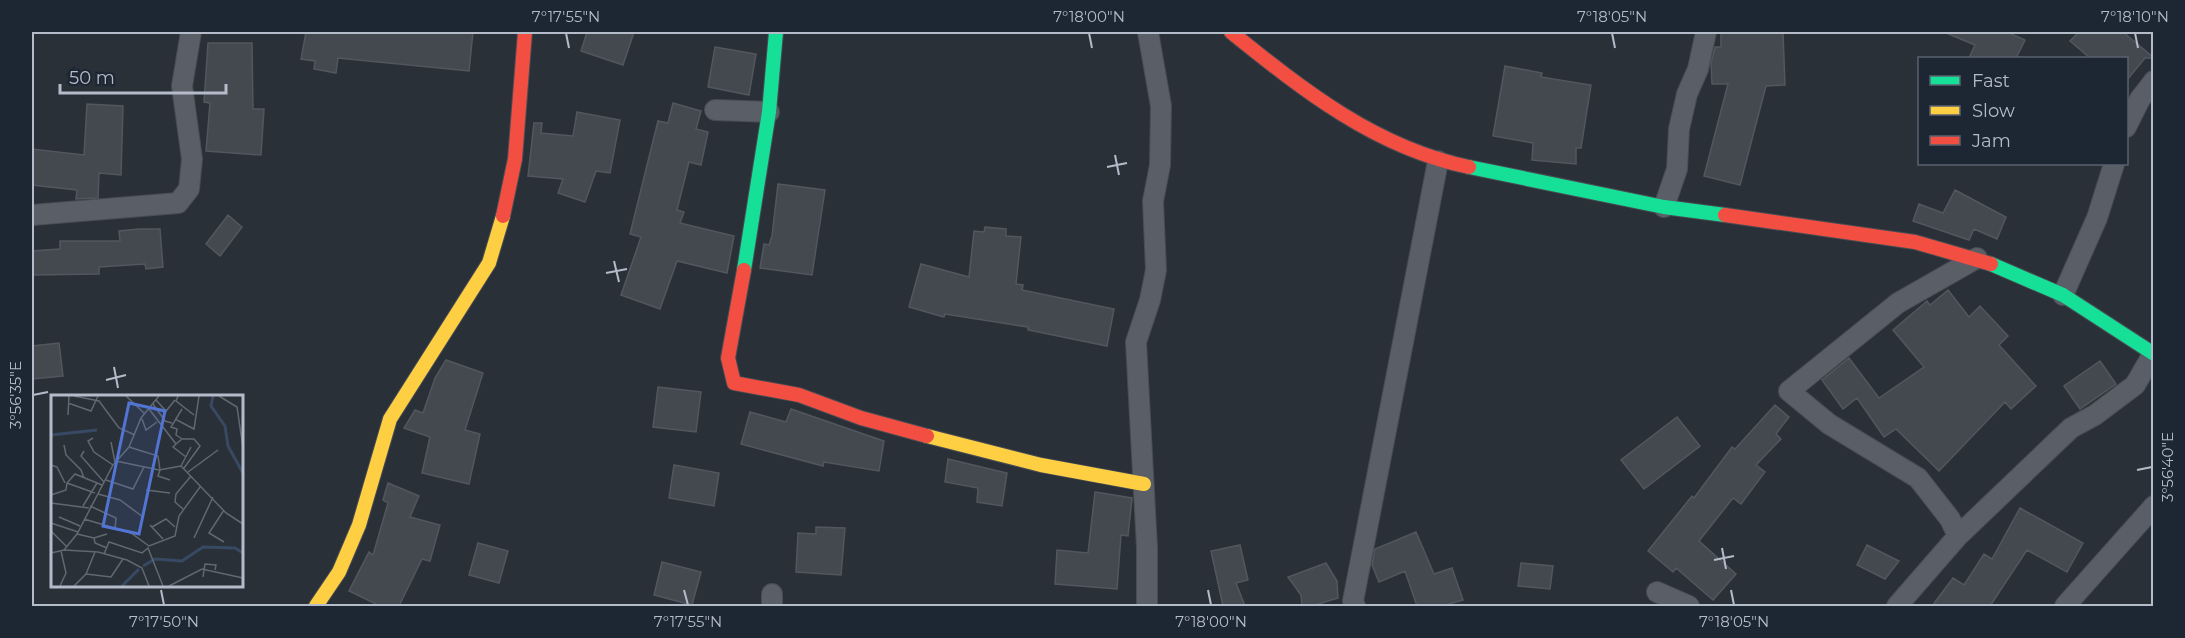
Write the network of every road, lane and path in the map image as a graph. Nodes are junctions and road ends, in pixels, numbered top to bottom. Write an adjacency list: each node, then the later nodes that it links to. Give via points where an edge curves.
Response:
1 (191, 32): 14 (street, via 182,86 192,159 189,189 178,203)
2 (525, 32): 22 (street, via 516,159 489,262 390,419 359,525 339,572)
3 (776, 32): 9 (street)
4 (1148, 32): 18 (street, via 1161,106 1160,165 1153,201 1156,270 1136,342)
5 (1231, 32): 11 (street, via 1304,91 1377,136)
6 (1706, 32): 13 (street, via 1698,69 1687,94 1679,129 1677,170)
7 (2154, 81): 10 (street)
8 (715, 110): 9 (street)
9 (769, 112): 18 (street, via 728,358 734,382 787,391 868,420 1022,460)
10 (2128, 125)
11 (1438, 161): 13 (street); 24 (street, via 1355,589)
12 (2114, 165): 16 (street, via 2097,218)
13 (1664, 207): 15 (street, via 1915,242)
14 (32, 215)
15 (1977, 258): 16 (street); 20 (street, via 1898,303 1789,391 1829,424 1918,478 1950,519)
16 (2063, 295): 17 (street)
17 (2153, 354): 20 (street, via 2135,385 2071,428)
18 (1144, 484): 23 (street)
19 (2154, 506): 27 (street)
20 (1958, 536): 26 (street)
21 (1657, 592): 25 (street)
22 (316, 606)
23 (1146, 606)
24 (1356, 606)
25 (1689, 606)
26 (1897, 606)
27 (2065, 606)

